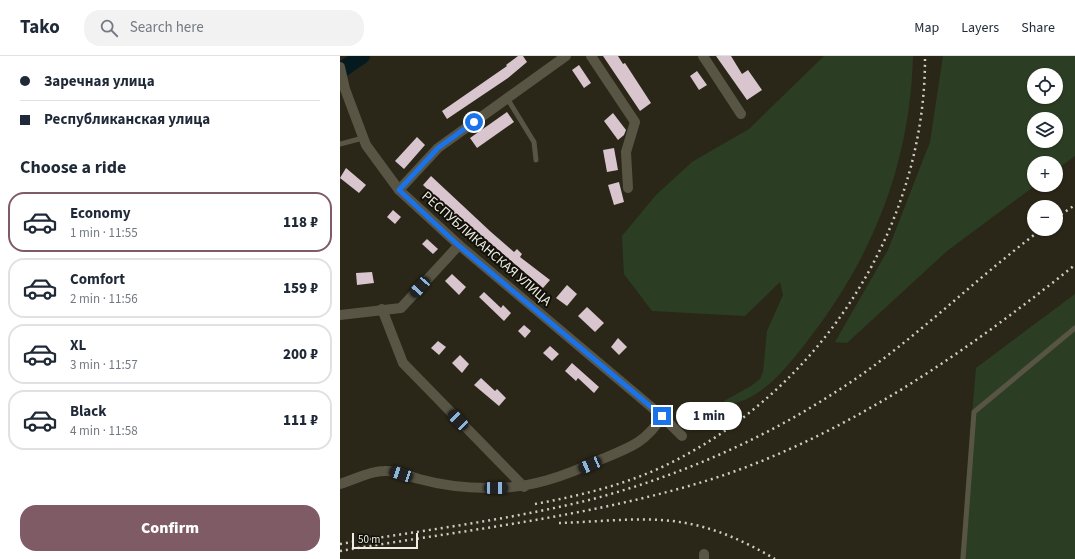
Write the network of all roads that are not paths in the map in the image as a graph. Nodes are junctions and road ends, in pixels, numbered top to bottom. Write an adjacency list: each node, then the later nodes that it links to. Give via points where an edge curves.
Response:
1 (566, 56): 5 (street)
2 (591, 56): 10 (street, via 635,122 626,152)
3 (703, 56): 6 (street)
4 (340, 67): 7 (street, РЕСПУБЛИКАНСКАЯ УЛИЦА, via 345,89)
5 (507, 98): 9 (lane, via 534,142); 11 (street, via 438,148)
6 (741, 114)
7 (363, 138): 8 (lane); 11 (street, РЕСПУБЛИКАНСКАЯ УЛИЦА)
8 (340, 144)
9 (536, 160)
10 (628, 188)
11 (399, 190): 12 (street, РЕСПУБЛИКАНСКАЯ УЛИЦА)
12 (458, 245): 13 (street, via 401,308); 16 (street, РЕСПУБЛИКАНСКАЯ УЛИЦА)
13 (382, 309): 14 (street); 19 (street, via 403,363)
14 (340, 315)
15 (1075, 328): 20 (lane, via 974,412)
16 (662, 416): 17 (street, РЕСПУБЛИКАНСКАЯ УЛИЦА); 19 (street, via 654,431 633,446 575,471)
17 (682, 436)
18 (340, 484): 19 (street, via 386,471 420,480 466,487)
19 (524, 487)
20 (963, 559)

